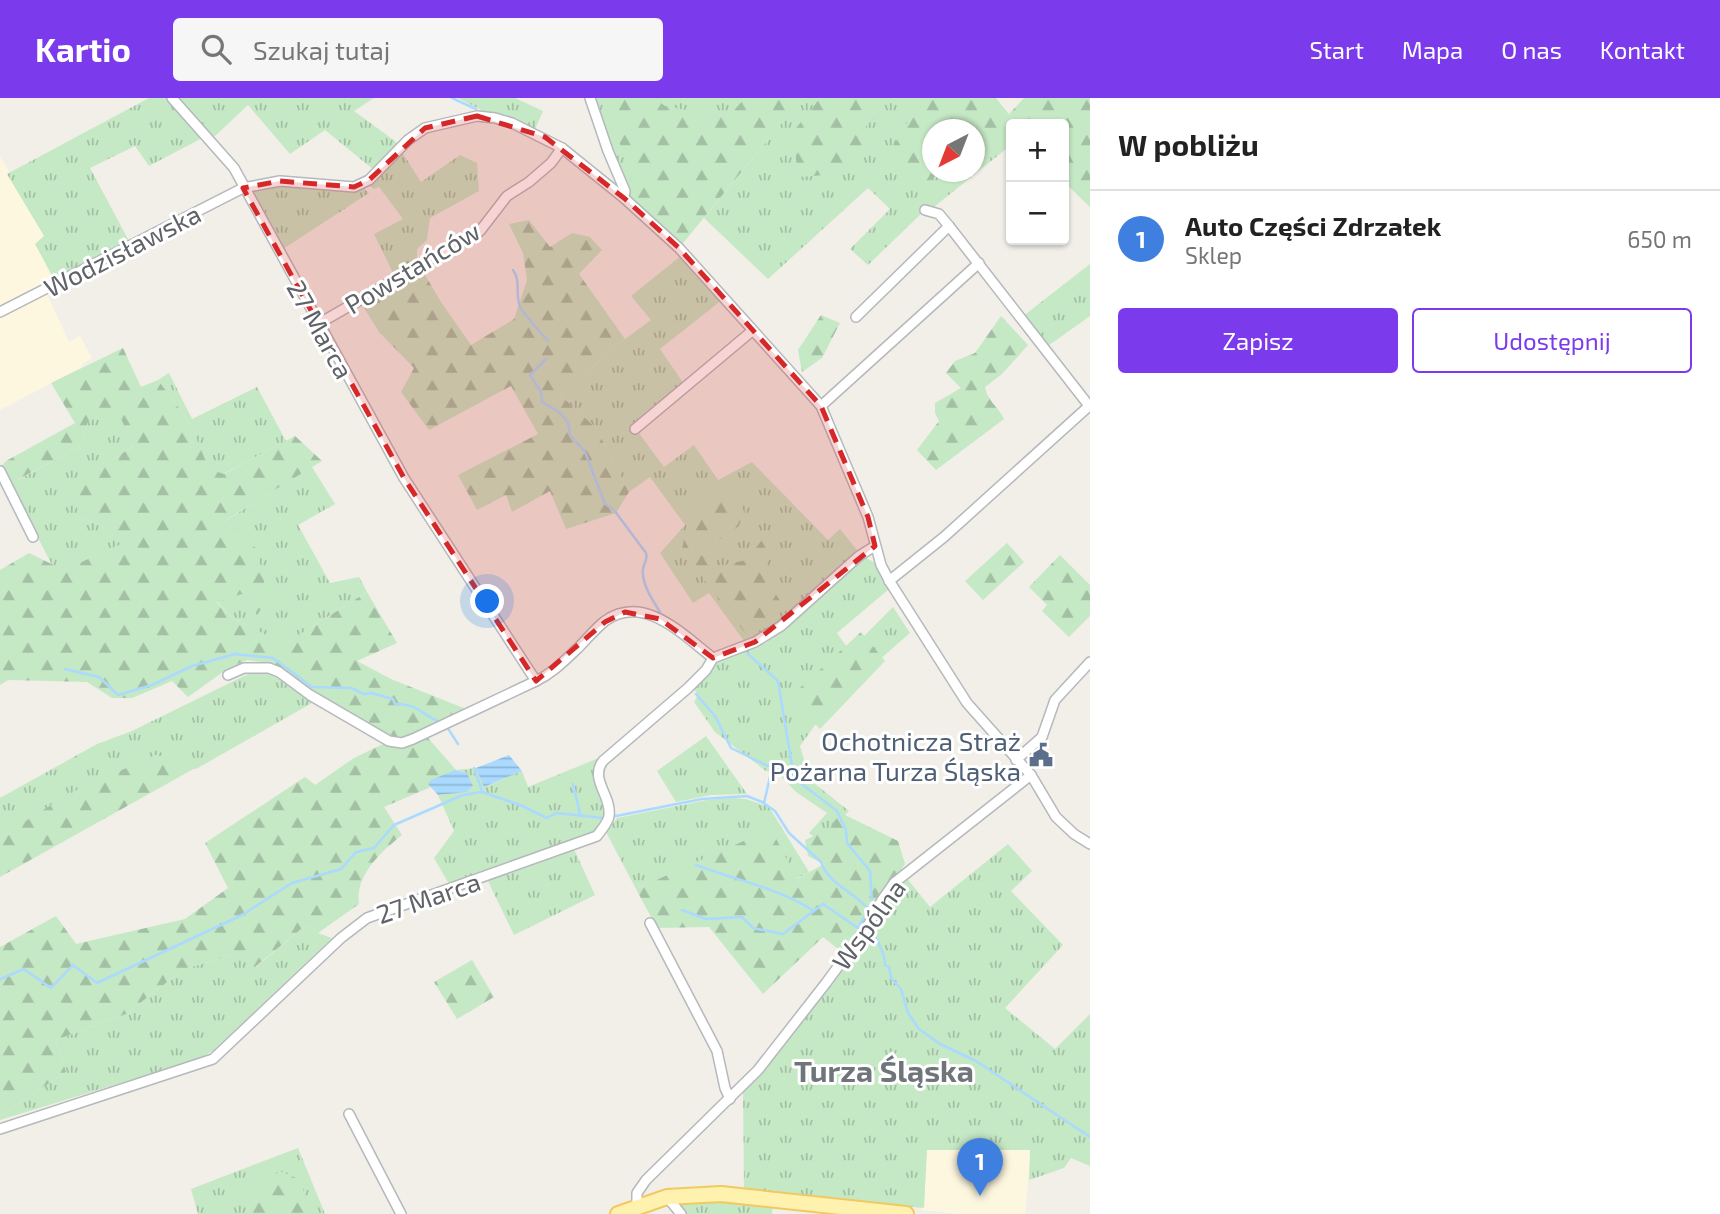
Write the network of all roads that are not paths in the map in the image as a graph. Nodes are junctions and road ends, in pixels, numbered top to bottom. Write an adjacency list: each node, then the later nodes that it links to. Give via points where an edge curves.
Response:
1 (172, 98): 4 (street, via 234,168)
2 (590, 98): 5 (street)
3 (562, 148): 4 (street, via 512,123 477,116 425,128 369,180 354,187 280,181); 5 (street); 11 (street, Powstańców, via 551,163 507,197 480,231)
4 (243, 188): 9 (street, Wodzisławska); 11 (street, 27 Marca)
5 (624, 198): 12 (street, via 679,248)
6 (925, 210): 7 (street, via 939,214)
7 (949, 226): 8 (street); 10 (street)
8 (979, 263): 13 (street); 14 (street)
9 (0, 313)
10 (856, 317)
11 (318, 324): 23 (street, 27 Marca, via 404,478)
12 (752, 331): 13 (street); 15 (street)
13 (821, 406): 18 (street, via 869,516)
14 (1090, 406): 19 (street)
15 (635, 429)
16 (0, 471): 17 (street)
17 (33, 537)
18 (875, 546): 19 (street); 20 (street, 27 Marca, via 781,626)
19 (890, 581): 24 (street, via 967,703)
20 (713, 658): 23 (street, via 660,619 639,610 625,611 604,622 560,665); 30 (street, 27 Marca, via 688,688 598,767 610,814 597,836 367,918 341,937 213,1059)
21 (1090, 662): 24 (street, via 1055,700 1042,737)
22 (228, 675): 23 (street, via 244,668 279,671 310,695 389,741 402,743)
23 (536, 681)
24 (1016, 760): 25 (street)
25 (1031, 775): 26 (street, via 1056,817); 28 (street, Wspólna, via 894,883 826,984)
26 (1090, 844)
27 (650, 922): 28 (street, via 717,1051)
28 (730, 1099): 32 (street, Wspólna, via 646,1180 637,1193)
29 (349, 1114): 33 (street)
30 (0, 1129)
31 (667, 1198): 32 (main road); 35 (street); 36 (main road, via 722,1194)
32 (637, 1206): 34 (main road)
33 (401, 1214)
34 (618, 1214)
35 (681, 1214)
36 (906, 1214)

